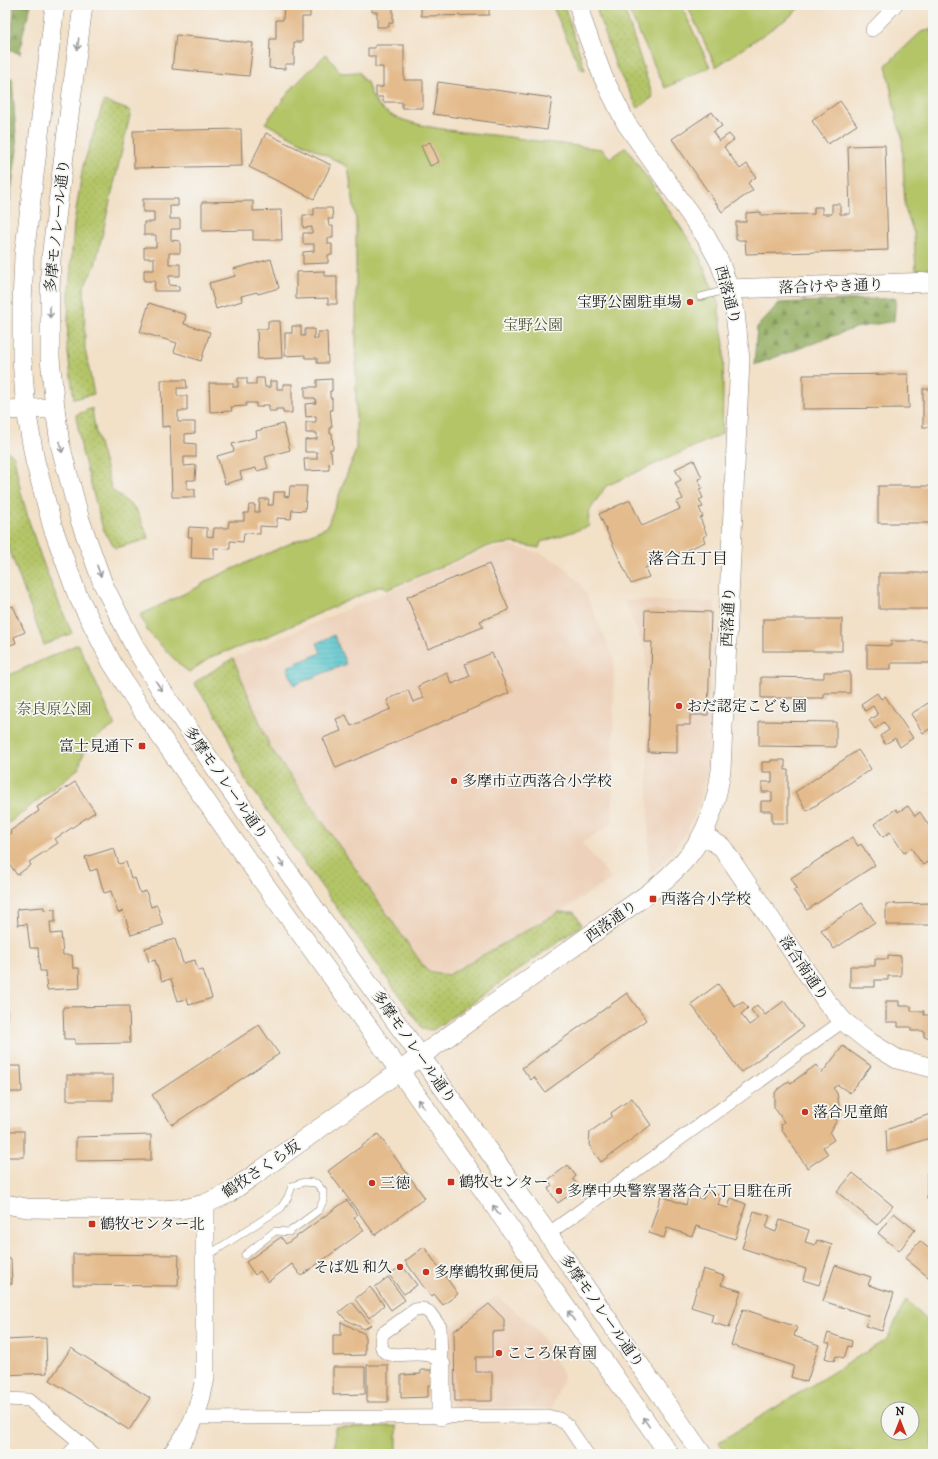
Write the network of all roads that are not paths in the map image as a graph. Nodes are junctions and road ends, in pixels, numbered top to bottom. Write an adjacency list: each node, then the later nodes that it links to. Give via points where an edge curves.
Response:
1 (55, 5): 11 (main road, 多摩モノレール通り, via 24,256 22,358)
2 (83, 5): 9 (main road, 多摩モノレール通り, one-way to 9, via 52,258 50,358)
3 (579, 5): 7 (main road, 西落通り, via 603,77 626,123 706,237)
4 (896, 5): 5 (street)
5 (872, 30)
6 (933, 282): 7 (main road, 落合けやき通り)
7 (730, 289): 8 (lane); 12 (main road, 西落通り, via 736,312 740,360 721,770 718,793)
8 (700, 297)
9 (55, 408): 11 (main road); 14 (main road, 多摩モノレール通り, one-way to 14, via 62,451 80,520 103,584 137,651 264,838)
10 (5, 410): 11 (main road)
11 (26, 410): 16 (main road, 多摩モノレール通り, via 35,462 53,528 77,594 112,663 168,747)
12 (703, 835): 13 (main road, 落合南通り, via 722,847); 14 (main road, 西落通り, via 678,868 649,893)
13 (842, 1021): 15 (main road, 落合南通り, via 870,1043 897,1059); 19 (street)
14 (421, 1056): 16 (main road, 鶴牧さくら坂); 19 (main road, 多摩モノレール通り)
15 (933, 1068)
16 (399, 1072): 18 (main road, 鶴牧さくら坂, via 246,1182); 31 (main road, 多摩モノレール通り, one-way to 16)
17 (5, 1204): 18 (main road, 鶴牧さくら坂, via 27,1208 162,1210)
18 (205, 1204): 21 (main road)
19 (548, 1234): 32 (main road, 多摩モノレール通り)
20 (245, 1255): 21 (lane, via 275,1231 289,1232 319,1210 323,1202 323,1191 316,1183 304,1182 292,1186 281,1208)
21 (205, 1257): 25 (main road, via 205,1378)
22 (433, 1360): 22 (street, via 440,1343 440,1327 429,1312 423,1309 415,1310 382,1334 383,1350 389,1354); 24 (main road)
23 (5, 1399): 26 (street, via 29,1400)
24 (441, 1416): 25 (street); 30 (street, via 547,1416 559,1419 568,1426)
25 (195, 1418): 29 (main road)
26 (80, 1442): 27 (street); 28 (street)
27 (69, 1454)
28 (94, 1454)
29 (172, 1454)
30 (587, 1454)
31 (669, 1454)
32 (702, 1454)

